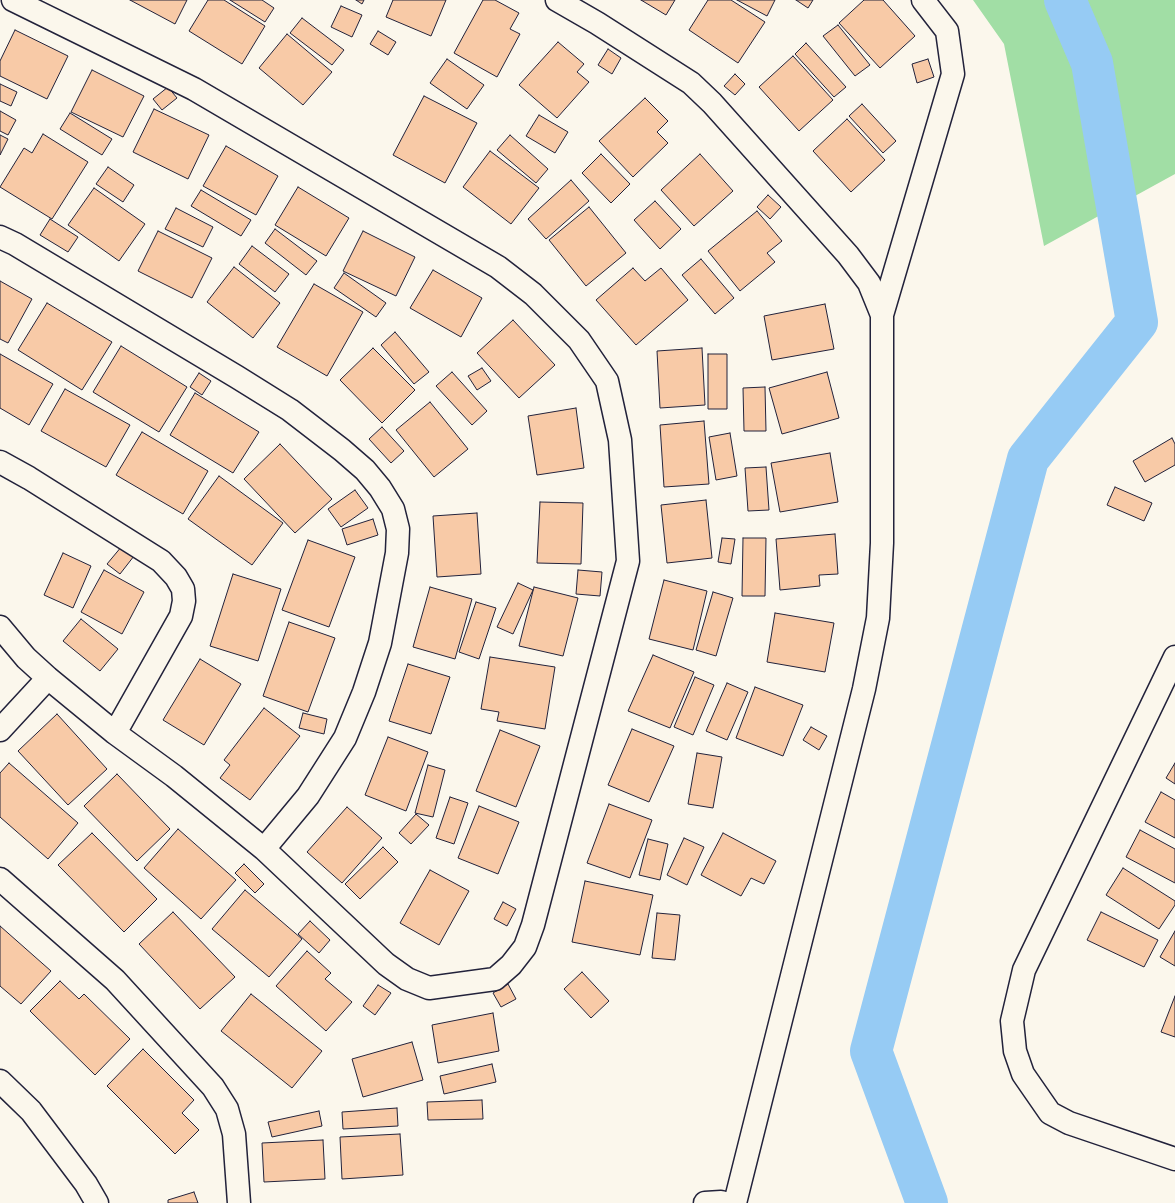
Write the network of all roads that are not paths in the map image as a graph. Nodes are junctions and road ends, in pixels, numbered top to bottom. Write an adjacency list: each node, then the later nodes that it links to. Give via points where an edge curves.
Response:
1 (13, 0): 12 (street, via 194,89 498,267 533,294 579,340 607,381 620,440 628,561 533,925 525,947 511,965 495,979 429,988 407,979 386,964)
2 (557, 0): 5 (street, via 598,23 691,83 712,103 848,255 869,283)
3 (923, 0): 5 (street, via 947,31 953,74)
4 (0, 237): 12 (street, via 290,410 365,470 393,509 398,529 397,553 380,643 364,692 345,738 312,789)
5 (882, 315): 20 (street, via 882,543 878,618 864,689)
6 (0, 462): 11 (street, via 161,561 183,589 182,616)
7 (0, 627): 9 (street, via 26,658)
8 (1175, 657): 15 (street, via 1024,970 1012,1022 1015,1051 1024,1074 1050,1113)
9 (48, 678): 10 (street); 11 (street)
10 (0, 730)
11 (116, 733): 12 (street)
12 (264, 849)
13 (0, 879): 17 (street, via 115,980 213,1087 227,1109 234,1134)
14 (0, 1081): 16 (street, via 31,1111 86,1184)
15 (1175, 1159)
16 (97, 1203)
17 (239, 1203)
18 (705, 1203): 19 (street)
19 (724, 1203)
20 (735, 1203)

